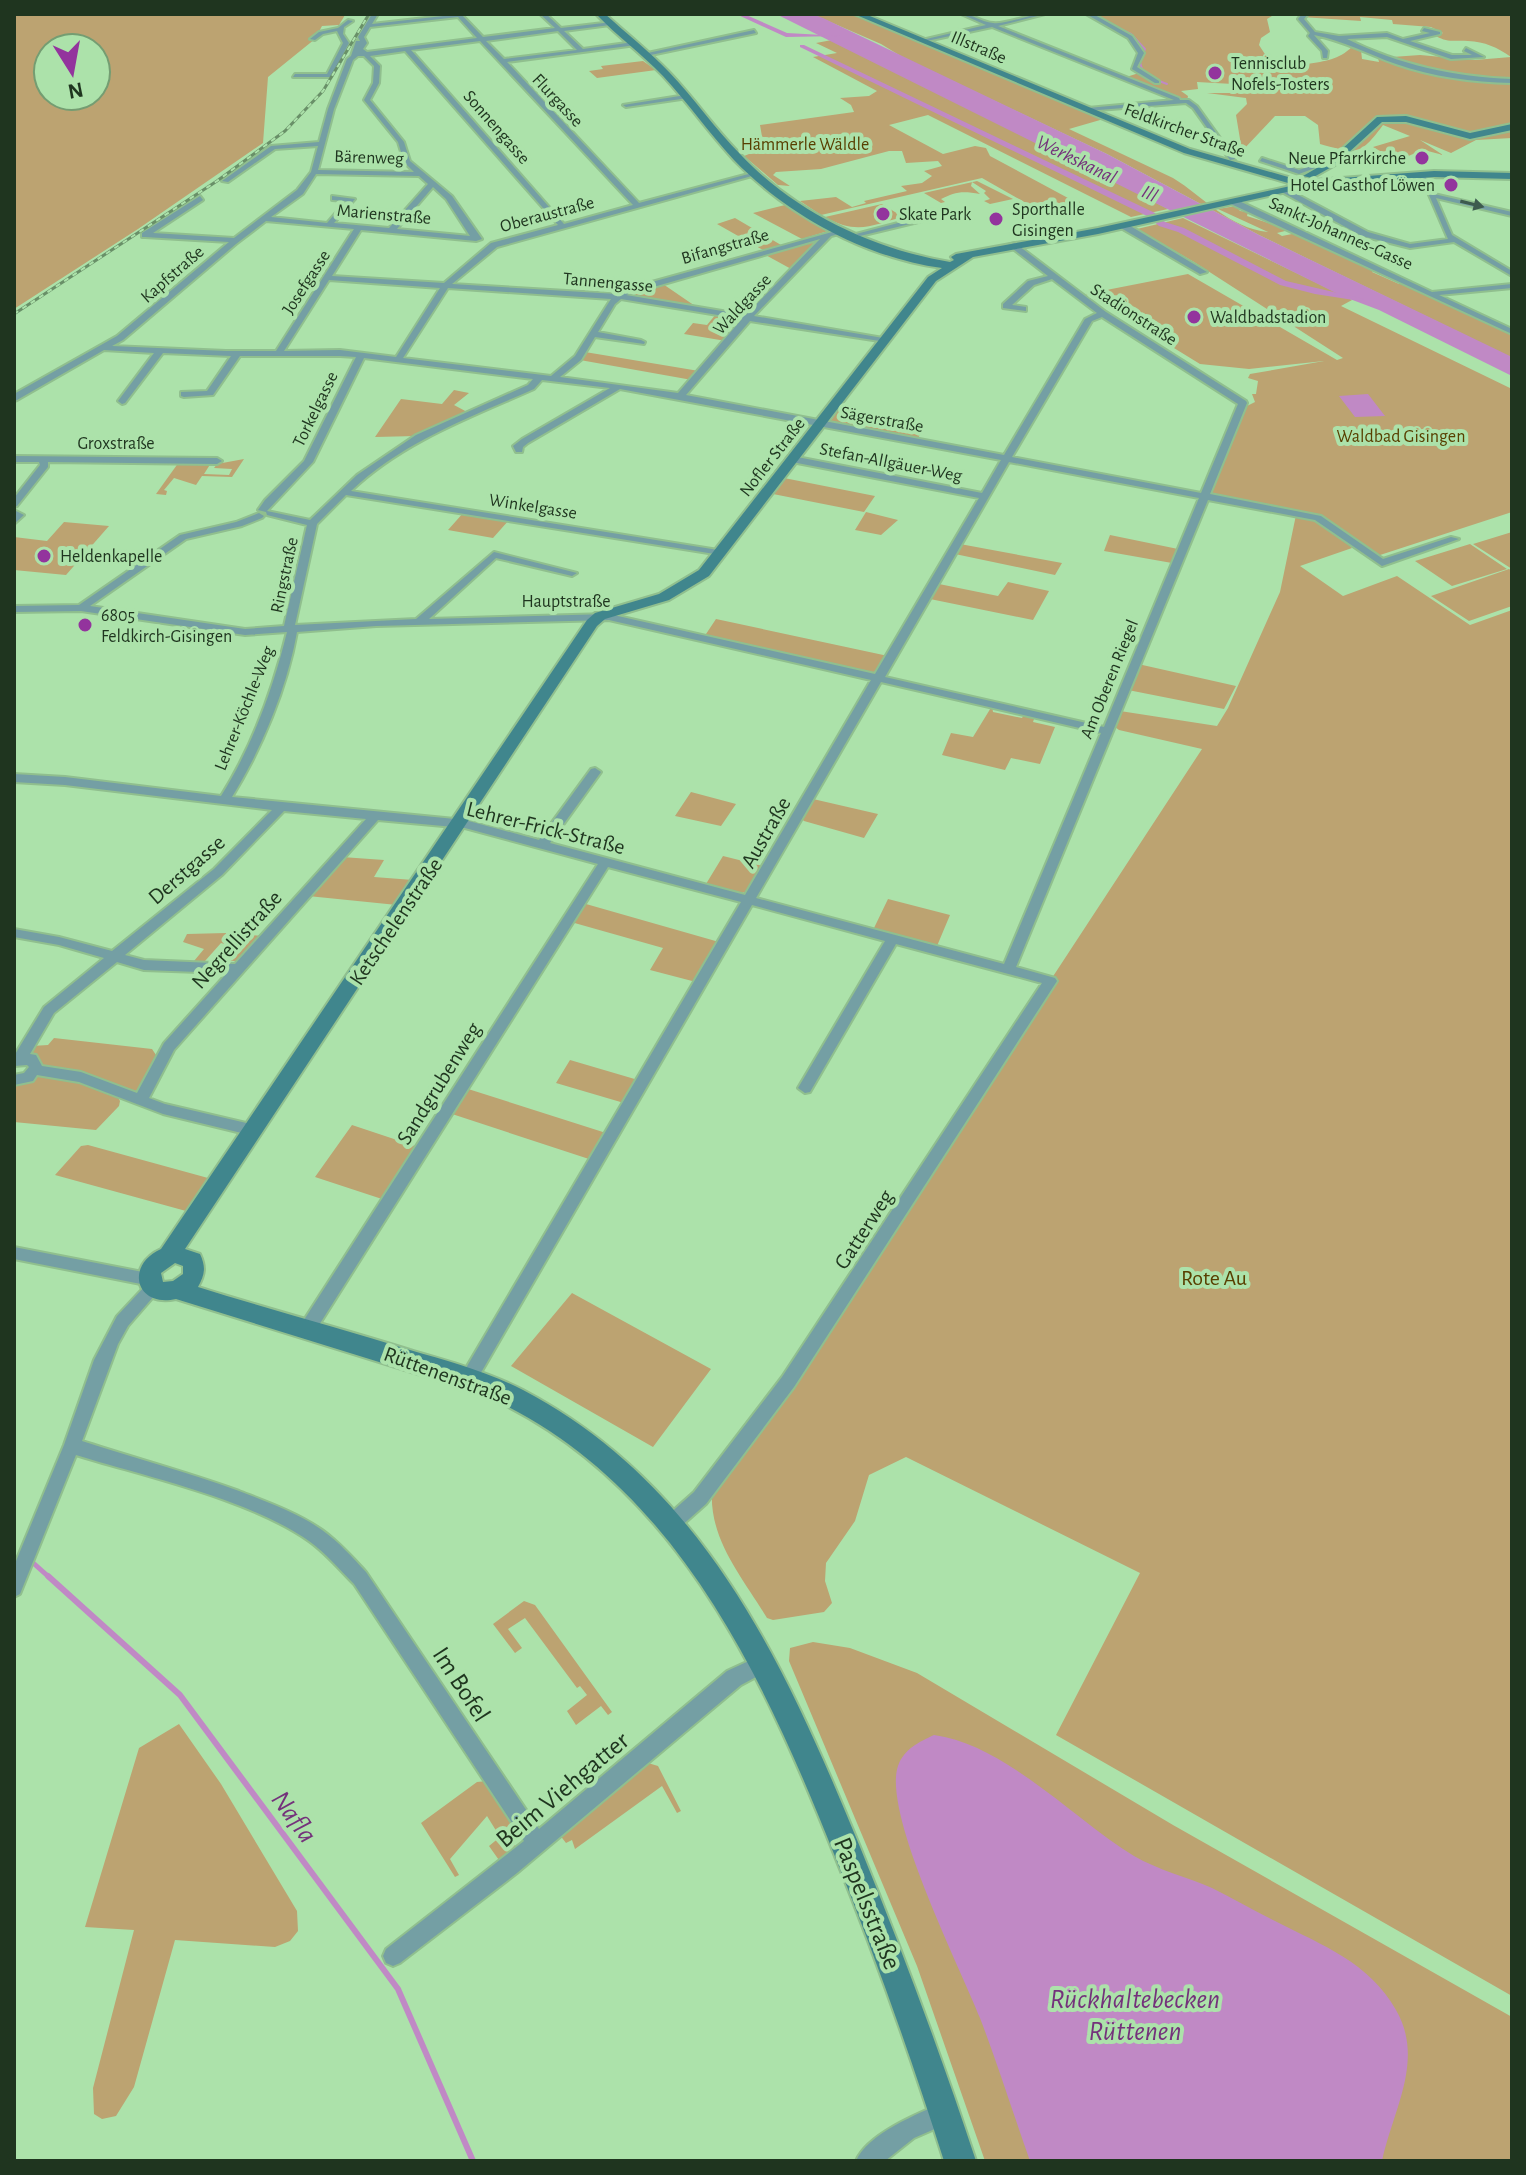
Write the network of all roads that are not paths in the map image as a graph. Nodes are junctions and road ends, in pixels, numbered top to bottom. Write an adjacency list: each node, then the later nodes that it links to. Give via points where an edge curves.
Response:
1 (375, 14): 12 (street)
2 (459, 14): 12 (street); 26 (street, Flurgasse)
3 (543, 14): 16 (street)
4 (600, 14): 11 (main road)
5 (858, 14): 30 (main road, Illstraße)
6 (964, 14): 13 (street)
7 (1042, 14): 13 (street)
8 (1089, 14): 51 (street, via 1137,43 1138,72 1188,96)
9 (1305, 14): 20 (street, via 1301,19)
10 (350, 18): 15 (street); 23 (street)
11 (610, 23): 14 (street); 33 (main road)
12 (369, 24): 40 (street, via 361,37)
13 (992, 25): 30 (street); 50 (street)
14 (585, 26): 16 (street); 21 (street)
15 (341, 29): 25 (street); 47 (street, via 346,43 329,76)
16 (559, 29): 19 (street); 39 (street)
17 (1424, 30): 27 (street, via 1438,33)
18 (754, 32): 42 (street)
19 (534, 33): 22 (street); 28 (street)
20 (1313, 33): 24 (street); 44 (street, via 1310,38)
21 (594, 34)
22 (508, 36): 26 (street); 32 (street)
23 (351, 37)
24 (1339, 38): 27 (street, via 1379,35); 48 (street, via 1432,73)
25 (313, 39)
26 (482, 39): 36 (street); 46 (street, Flurgasse)
27 (1405, 40): 37 (street, via 1451,57 1481,57)
28 (542, 41)
29 (601, 41): 35 (street)
30 (924, 41): 53 (main road, Illstraße)
31 (358, 42): 43 (street, Kapfstraße)
32 (516, 44)
33 (634, 44): 35 (street); 42 (main road)
34 (549, 47): 41 (street)
35 (608, 47): 39 (street)
36 (407, 49): 40 (street); 77 (street, Sonnengasse)
37 (1466, 50)
38 (523, 51): 45 (street)
39 (582, 51): 41 (street)
40 (365, 54): 43 (street); 61 (street, via 377,66 378,78 367,100 400,141 407,162)
41 (556, 54): 45 (street)
42 (646, 54): 49 (main road)
43 (355, 56): 55 (street, Kapfstraße)
44 (1325, 57)
45 (530, 58): 46 (street)
46 (503, 61): 72 (street, Flurgasse)
47 (295, 76)
48 (1512, 81)
49 (686, 97): 52 (street); 62 (main road)
50 (1177, 99): 51 (street); 53 (street)
51 (1187, 101): 56 (street)
52 (626, 105)
53 (1088, 110): 66 (main road, Feldkircher Straße, via 1202,157)
54 (1512, 127): 57 (main road, via 1470,136 1385,118)
55 (321, 144): 60 (street, Kapfstraße); 65 (street, via 273,147)
56 (1232, 159)
57 (1336, 159): 58 (street, via 1299,172); 66 (main road)
58 (1262, 160)
59 (1512, 164): 64 (main road, via 1506,168)
60 (314, 172): 61 (street, Bärenweg); 75 (street, Kapfstraße, via 300,192)
61 (423, 174): 67 (street)
62 (756, 174): 72 (street, Oberaustraße); 81 (main road)
63 (1422, 175): 64 (main road); 66 (main road); 68 (street)
64 (1510, 176)
65 (226, 181)
66 (1302, 182): 71 (main road, Nofler Straße); 85 (street, via 1365,234 1410,246)
67 (434, 184): 80 (street); 83 (street)
68 (1431, 195): 73 (street, one-way to 73); 85 (street)
69 (200, 198): 84 (street, via 145,235)
70 (335, 198): 76 (street, via 351,199)
71 (1227, 204): 78 (main road, Nofler Straße); 95 (street, Sankt-Johannes-Gasse)
72 (638, 206): 77 (street, Oberaustraße)
73 (1512, 214)
74 (938, 216): 82 (street)
75 (266, 219): 76 (street, Marienstraße); 84 (street, Kapfstraße)
76 (329, 225): 79 (street, Marienstraße)
77 (562, 226): 86 (street, Oberaustraße)
78 (1124, 226): 87 (main road, Nofler Straße); 89 (street)
79 (359, 227): 80 (street, Marienstraße); 92 (street, Josefgasse)
80 (392, 230): 83 (street, Marienstraße)
81 (834, 233): 88 (main road); 96 (street, Bifangstraße); 99 (street, Waldgasse)
82 (860, 234)
83 (476, 239): 86 (street, Marienstraße)
84 (235, 240): 104 (street, Kapfstraße)
85 (1454, 240): 90 (street)
86 (498, 243): 93 (street, Oberaustraße)
87 (1012, 245): 88 (main road, Nofler Straße); 91 (street, Stadionstraße)
88 (943, 263): 102 (main road, Nofler Straße)
89 (1203, 272)
90 (1512, 274)
91 (1052, 277): 97 (street, via 1031,283 1006,306); 98 (street, Stadionstraße)
92 (327, 278): 93 (street, Tannengasse); 106 (street, Josefgasse)
93 (445, 286): 96 (street, Tannengasse); 109 (street, Oberaustraße)
94 (1512, 286): 95 (street, Sankt-Johannes-Gasse)
95 (1435, 293): 100 (street, Sankt-Johannes-Gasse)
96 (618, 297): 99 (street, Tannengasse); 101 (street)
97 (1023, 309)
98 (1103, 314): 117 (street, Stadionstraße); 120 (street, Austraße, via 1088,320)
99 (748, 318): 102 (street, Tannengasse); 114 (street, Waldgasse)
100 (1512, 332)
101 (593, 334): 103 (street); 111 (street, via 578,358)
102 (883, 340): 118 (main road, Nofler Straße)
103 (641, 342)
104 (105, 348): 105 (street, Sägerstraße); 115 (street, Kapfstraße)
105 (160, 351): 107 (street, Sägerstraße); 116 (street)
106 (279, 353): 107 (street, Sägerstraße); 108 (street, Sägerstraße)
107 (237, 354): 113 (street, via 210,393)
108 (361, 355): 109 (street, Sägerstraße); 129 (street, Torkelgasse, via 308,462 268,502)
109 (398, 360): 110 (street, Sägerstraße)
110 (538, 379): 111 (street, Sägerstraße); 125 (street, via 531,387 419,437)
111 (551, 380): 112 (street, Sägerstraße)
112 (619, 387): 114 (street, Sägerstraße); 119 (street, via 525,441)
113 (184, 394)
114 (680, 396): 118 (street, Sägerstraße)
115 (14, 398)
116 (122, 401)
117 (1243, 403): 126 (street, Am Oberen Riegel)
118 (820, 424): 120 (street, Sägerstraße); 122 (main road, Nofler Straße)
119 (519, 450)
120 (1007, 458): 126 (street, Sägerstraße); 127 (street, Austraße)
121 (14, 459): 123 (street, Groxstraße)
122 (792, 459): 127 (street, Stefan-Allgäuer-Weg); 132 (main road, Nofler Straße)
123 (43, 460): 124 (street, Groxstraße); 128 (street, via 45,465)
124 (217, 461)
125 (342, 492): 130 (street); 132 (street, Winkelgasse)
126 (1205, 495): 131 (street, Sägerstraße, via 1318,518 1382,563); 140 (street, Am Oberen Riegel)
127 (985, 496): 139 (street, Austraße)
128 (14, 504)
129 (264, 513): 130 (street, Ringstraße); 134 (street, Ringstraße, via 183,537)
130 (312, 523): 138 (street, Ringstraße)
131 (1454, 539)
132 (718, 553): 136 (main road, Nofler Straße, via 704,573 673,592)
133 (572, 573): 137 (street, via 494,555)
134 (81, 608): 135 (street, Hauptstraße); 138 (street, Hauptstraße, via 233,631)
135 (14, 609)
136 (600, 616): 137 (street, Hauptstraße); 139 (street, Hauptstraße); 146 (main road, Ketschelenstraße)
137 (419, 622): 138 (street, Hauptstraße)
138 (290, 629): 143 (street, Lehrer-Köchle-Weg, via 282,673)
139 (879, 678): 140 (street, Hauptstraße); 149 (street, Austraße)
140 (1108, 731): 154 (street, Am Oberen Riegel)
141 (595, 772): 147 (street)
142 (14, 778): 143 (street, Lehrer-Frick-Straße)
143 (224, 800): 144 (street, Lehrer-Frick-Straße)
144 (281, 807): 145 (street, Lehrer-Frick-Straße); 152 (street, Derstgasse, via 218,872)
145 (375, 816): 146 (street, Lehrer-Frick-Straße); 153 (street, Negrellistraße)
146 (460, 824): 147 (street, Lehrer-Frick-Straße); 160 (main road, Ketschelenstraße)
147 (542, 845): 148 (street, Lehrer-Frick-Straße)
148 (605, 862): 149 (street, Lehrer-Frick-Straße); 163 (street, Sandgrubenweg)
149 (749, 900): 151 (street, Lehrer-Frick-Straße); 164 (street, Austraße)
150 (14, 933): 152 (street)
151 (893, 939): 154 (street, Lehrer-Frick-Straße); 158 (street)
152 (115, 958): 153 (street, via 144,965); 155 (street, Derstgasse, via 49,1010)
153 (240, 969): 159 (street, Negrellistraße, via 169,1047)
154 (1009, 969): 166 (street, Gatterweg, via 1050,981 788,1382 700,1498)
155 (18, 1059): 156 (street, via 34,1061)
156 (35, 1070): 157 (street); 159 (street, via 81,1077)
157 (14, 1080)
158 (805, 1088)
159 (141, 1099): 160 (street)
160 (254, 1130): 162 (main road, Ketschelenstraße, via 190,1226)
161 (14, 1253): 162 (street, Rüttenenstraße, via 111,1271)
162 (169, 1273): 163 (main road, Rüttenenstraße, via 223,1302); 165 (street, via 132,1306 108,1347)
163 (308, 1328): 164 (main road, Rüttenenstraße)
164 (469, 1378): 166 (main road, Rüttenenstraße, via 579,1436)
165 (72, 1446): 167 (street); 169 (street, Im Bofel, via 246,1502 294,1524 338,1555 360,1578)
166 (673, 1522): 168 (main road, Rüttenenstraße, via 719,1583)
167 (14, 1588)
168 (761, 1658): 169 (street, Beim Viehgatter); 171 (main road, Paspelsstraße, via 868,1902)
169 (537, 1843): 170 (street, Beim Viehgatter)
170 (393, 1956)
171 (945, 2113): 172 (street, via 906,2130); 173 (main road, Paspelsstraße)
172 (867, 2161)
173 (960, 2161)

